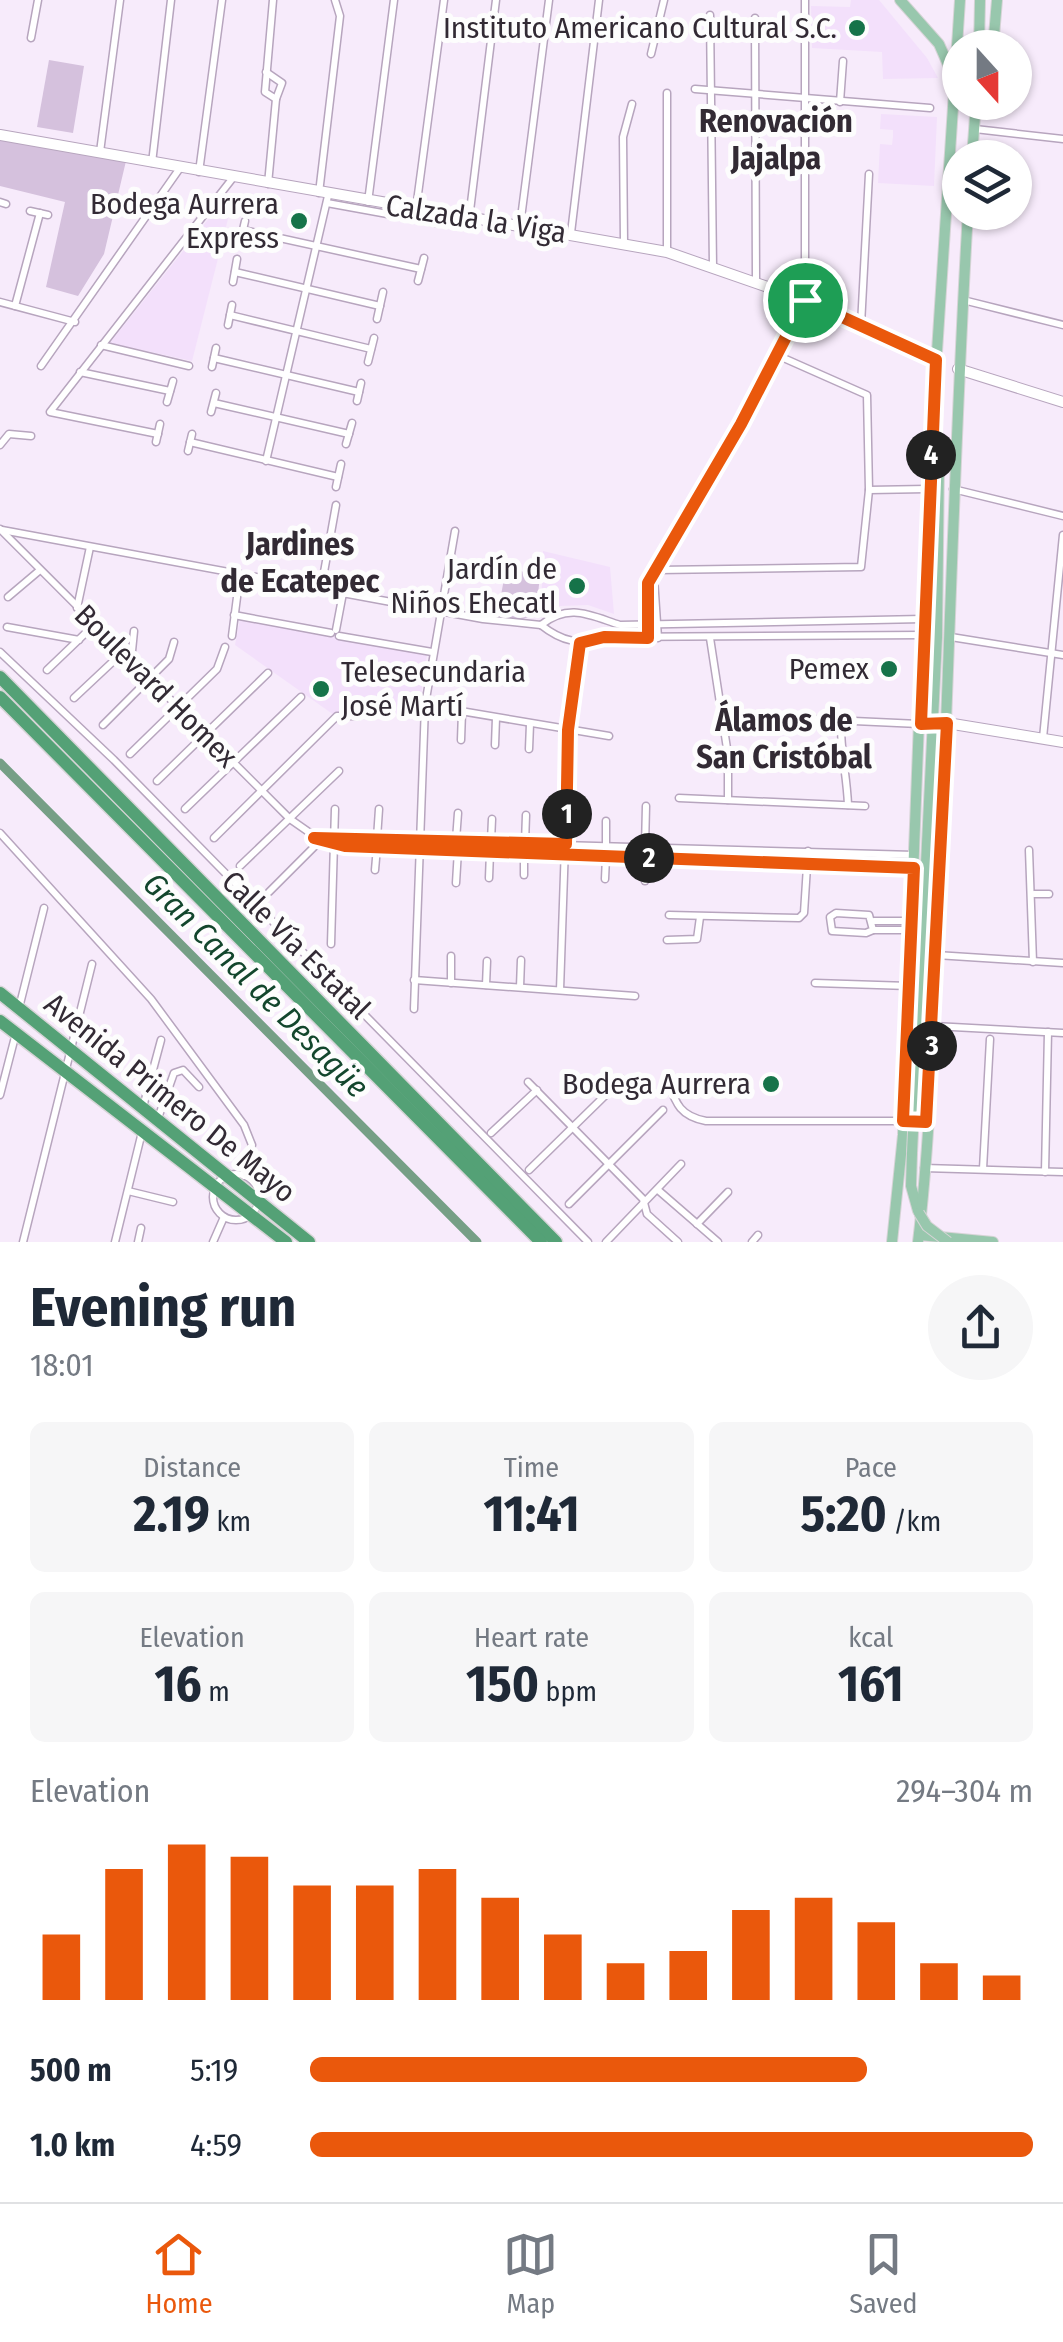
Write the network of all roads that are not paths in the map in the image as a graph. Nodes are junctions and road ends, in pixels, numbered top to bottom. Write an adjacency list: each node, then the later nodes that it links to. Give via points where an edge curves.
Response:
1 (38, 0): 23 (street)
2 (120, 0): 43 (street)
3 (171, 0): 44 (street)
4 (222, 0): 46 (street)
5 (274, 0): 27 (street)
6 (335, 0): 50 (street, via 340,16)
7 (394, 0): 51 (street)
8 (444, 0): 53 (street)
9 (496, 0): 55 (street)
10 (548, 0): 56 (street)
11 (599, 0): 58 (street)
12 (664, 0): 25 (street)
13 (805, 0): 33 (street)
14 (900, 0): 24 (main road)
15 (960, 0): 20 (main road)
16 (980, 0): 21 (main road)
17 (997, 0): 22 (main road)
18 (710, 15): 29 (street)
19 (756, 18): 31 (street)
20 (959, 30)
21 (979, 30)
22 (994, 30)
23 (31, 38)
24 (942, 50)
25 (651, 54)
26 (843, 61): 34 (street)
27 (266, 72): 32 (street, via 265,92); 32 (street, via 282,83)
28 (694, 88): 29 (street)
29 (710, 90): 31 (street); 65 (street)
30 (668, 94): 62 (street)
31 (756, 94): 33 (street); 70 (street)
32 (276, 99): 49 (street)
33 (806, 99): 34 (street); 73 (street)
34 (840, 102): 36 (street)
35 (632, 104): 60 (street, via 623,137)
36 (930, 108)
37 (954, 120): 91 (main road)
38 (975, 120): 39 (main road)
39 (974, 129): 41 (street); 42 (main road)
40 (0, 136): 43 (main road, Calzada la Viga)
41 (1063, 139)
42 (973, 140)
43 (100, 152): 44 (main road, Calzada la Viga)
44 (152, 163): 45 (main road, Calzada la Viga)
45 (180, 168): 46 (main road, Calzada la Viga); 81 (street)
46 (199, 172): 48 (main road, Calzada la Viga)
47 (869, 174): 83 (street)
48 (232, 179): 49 (main road, Calzada la Viga); 87 (street)
49 (268, 184): 50 (main road, Calzada la Viga)
50 (324, 198): 51 (main road, Calzada la Viga); 54 (street, via 437,223); 61 (street)
51 (368, 202): 53 (main road, Calzada la Viga)
52 (30, 210): 77 (street, via 44,214)
53 (416, 210): 54 (main road, Calzada la Viga)
54 (440, 215): 55 (main road, Calzada la Viga)
55 (468, 220): 56 (main road, Calzada la Viga)
56 (520, 227): 58 (main road, Calzada la Viga)
57 (967, 230): 74 (main road)
58 (571, 233): 60 (main road, Calzada la Viga)
59 (240, 243): 61 (street, via 244,225)
60 (624, 243): 62 (main road, Calzada la Viga)
61 (317, 246): 66 (street); 71 (street)
62 (667, 252): 65 (main road, Calzada la Viga)
63 (237, 258): 67 (street)
64 (424, 258): 66 (street)
65 (714, 266): 70 (main road, Calzada la Viga)
66 (421, 269): 69 (street)
67 (235, 272): 68 (street); 71 (street)
68 (233, 282)
69 (418, 282)
70 (756, 282): 73 (main road, Calzada la Viga)
71 (307, 288): 78 (street); 85 (street)
72 (383, 292): 78 (street)
73 (805, 300): 83 (main road, Calzada la Viga); 90 (street)
74 (963, 300): 84 (street); 95 (main road)
75 (0, 302): 77 (street)
76 (232, 305): 79 (street)
77 (16, 306): 81 (street)
78 (380, 306): 80 (street)
79 (230, 315): 82 (street); 85 (street)
80 (377, 318)
81 (75, 322): 93 (street)
82 (228, 325)
83 (861, 325): 91 (main road, Calzada la Viga)
84 (1063, 325)
85 (296, 332): 89 (street); 97 (street)
86 (374, 338): 89 (street)
87 (101, 345): 94 (street); 96 (street)
88 (216, 348): 97 (street, via 213,362)
89 (371, 349): 92 (street)
90 (778, 356): 118 (street, via 864,392); 128 (street)
91 (936, 360): 108 (main road)
92 (368, 362)
93 (40, 366)
94 (190, 366)
95 (958, 369): 103 (main road); 117 (main road)
96 (80, 372): 100 (street); 106 (street, via 50,412 157,438)
97 (286, 374): 99 (street, via 358,397); 104 (street)
98 (173, 381): 100 (street)
99 (361, 383)
100 (170, 392): 102 (street)
101 (216, 393): 104 (street, via 212,408)
102 (167, 402)
103 (1063, 402)
104 (276, 418): 107 (street); 113 (street)
105 (352, 423): 107 (street)
106 (160, 424)
107 (349, 434): 111 (street)
108 (933, 434): 119 (main road); 313 (main road, bridge, via 939,460 937,637 911,1186 927,1226)
109 (31, 436): 112 (street, via 9,434)
110 (190, 442): 113 (street)
111 (346, 444)
112 (0, 445)
113 (266, 461): 115 (street)
114 (341, 464): 115 (street)
115 (338, 477): 116 (street)
116 (336, 488)
117 (952, 489): 121 (street); 149 (main road)
118 (869, 490): 119 (street); 128 (street, via 861,567)
119 (928, 490): 135 (main road)
120 (336, 505): 129 (street)
121 (1063, 516)
122 (0, 530): 125 (street); 126 (street, Boulevard Homex)
123 (455, 531): 133 (street)
124 (1063, 534): 159 (street)
125 (90, 546): 127 (street); 132 (street)
126 (40, 570): 131 (street); 132 (street, Boulevard Homex)
127 (240, 574): 129 (street); 134 (street)
128 (656, 574): 138 (street, via 648,583); 139 (street)
129 (321, 589): 130 (street)
130 (344, 593): 133 (street); 144 (street)
131 (8, 598)
132 (78, 608): 140 (street, Boulevard Homex)
133 (440, 611): 141 (street); 158 (street)
134 (234, 615): 144 (street); 146 (street)
135 (925, 619): 137 (street); 145 (main road)
136 (606, 620): 138 (street); 141 (street, via 570,610); 147 (street)
137 (774, 622): 139 (street); 148 (street)
138 (648, 624): 139 (street); 150 (street)
139 (658, 624): 151 (street)
140 (94, 625): 153 (street); 160 (street, Boulevard Homex)
141 (541, 625): 155 (street)
142 (7, 627): 153 (street)
143 (134, 631): 162 (street)
144 (336, 633): 158 (street)
145 (924, 635): 148 (street); 179 (main road)
146 (232, 636)
147 (604, 637): 150 (street); 155 (street)
148 (774, 637): 152 (street)
149 (951, 637): 159 (street); 177 (main road)
150 (648, 638): 151 (street)
151 (658, 638): 152 (street)
152 (710, 638): 173 (street)
153 (79, 640): 163 (street)
154 (174, 642): 166 (street, via 169,659)
155 (580, 643): 181 (street)
156 (225, 647): 171 (street, via 217,669)
157 (0, 652): 322 (street, Calle Vía Estatal, via 143,788)
158 (432, 652): 170 (street)
159 (1049, 652): 161 (street); 184 (street)
160 (122, 653): 162 (street, Boulevard Homex); 169 (street)
161 (1063, 655)
162 (131, 662): 166 (street, Boulevard Homex)
163 (47, 670)
164 (268, 674): 182 (street)
165 (0, 677): 321 (highway)
166 (148, 680): 171 (street, Boulevard Homex); 180 (street)
167 (301, 696): 190 (street)
168 (0, 697): 320 (highway)
169 (74, 698)
170 (424, 705): 172 (street); 210 (street)
171 (176, 708): 182 (street, Boulevard Homex); 189 (street)
172 (462, 712): 175 (street); 185 (street)
173 (722, 715): 176 (street); 195 (street)
174 (358, 716): 193 (street, via 337,716)
175 (496, 718): 178 (street); 187 (street)
176 (841, 721): 179 (street); 197 (street)
177 (947, 723): 179 (main road); 184 (main road); 250 (main road)
178 (530, 724): 181 (street); 188 (street)
179 (921, 724): 227 (main road)
180 (103, 725)
181 (568, 730): 183 (street); 216 (street)
182 (205, 735): 190 (street, Boulevard Homex); 192 (street)
183 (609, 736)
184 (1042, 738): 186 (main road)
185 (461, 740)
186 (1063, 742)
187 (495, 745)
188 (530, 749)
189 (130, 754)
190 (234, 764): 193 (street, Boulevard Homex); 199 (street)
191 (339, 771): 204 (street)
192 (157, 781)
193 (262, 791): 204 (street, Boulevard Homex); 208 (street)
194 (679, 798): 195 (street)
195 (728, 800): 197 (street)
196 (646, 806): 218 (street)
197 (848, 806): 198 (street)
198 (866, 806)
199 (185, 809)
200 (335, 809): 212 (street)
201 (379, 809): 214 (street)
202 (458, 813): 211 (street)
203 (526, 815): 215 (street)
204 (290, 818): 209 (street, Boulevard Homex); 232 (street)
205 (492, 819): 213 (street)
206 (606, 821): 217 (street)
207 (0, 833): 299 (street, Avenida Primero De Mayo, via 151,999 244,1125 252,1144)
208 (214, 838)
209 (323, 839): 212 (street, Boulevard Homex); 240 (street)
210 (420, 839): 211 (street, Boulevard Homex); 214 (street, Boulevard Homex); 219 (street)
211 (456, 840): 213 (street, Boulevard Homex)
212 (335, 841): 214 (street, Boulevard Homex); 249 (street)
213 (491, 841): 215 (street, Boulevard Homex)
214 (377, 842): 219 (street, Boulevard Homex); 234 (street)
215 (525, 842): 216 (street, Boulevard Homex)
216 (566, 844): 217 (street, Boulevard Homex); 226 (street)
217 (606, 845): 218 (street, Boulevard Homex)
218 (645, 847): 220 (street, Boulevard Homex)
219 (420, 849): 221 (street, Boulevard Homex); 257 (street)
220 (714, 849): 224 (street, Boulevard Homex); 230 (street)
221 (458, 850): 223 (street, Boulevard Homex); 239 (street)
222 (1029, 850): 241 (street)
223 (490, 852): 225 (street, Boulevard Homex); 236 (street)
224 (808, 852): 227 (street, Boulevard Homex); 231 (street)
225 (524, 853): 226 (street, Boulevard Homex); 235 (street)
226 (566, 855): 228 (street, Boulevard Homex); 263 (street)
227 (915, 855): 233 (main road)
228 (606, 856): 229 (street, Boulevard Homex); 237 (street)
229 (645, 858): 230 (street, Boulevard Homex); 238 (street)
230 (714, 860): 231 (street, Boulevard Homex)
231 (808, 863): 233 (street, Boulevard Homex); 245 (street, via 799,918)
232 (240, 866)
233 (914, 868): 247 (main road)
234 (375, 870)
235 (524, 875)
236 (489, 878)
237 (605, 878)
238 (645, 881)
239 (456, 883)
240 (269, 892)
241 (1034, 894): 242 (street); 254 (street)
242 (1049, 894)
243 (44, 908): 266 (street)
244 (669, 915): 245 (street)
245 (700, 917): 248 (street, via 697,939)
246 (873, 925): 246 (street, via 866,914 836,913 829,926 834,931); 247 (street)
247 (912, 926): 261 (main road)
248 (667, 940)
249 (331, 944)
250 (936, 955): 254 (street); 269 (main road)
251 (452, 956): 258 (street)
252 (487, 960): 260 (street)
253 (521, 960): 262 (street)
254 (1032, 962): 255 (street)
255 (1063, 963)
256 (92, 964): 275 (street)
257 (414, 980): 258 (street); 267 (street)
258 (451, 982): 260 (street)
259 (815, 982): 261 (street)
260 (486, 985): 262 (street)
261 (909, 986): 286 (main road)
262 (520, 988): 263 (street)
263 (560, 990): 265 (street)
264 (0, 993): 266 (highway, Avenida Primero De Mayo)
265 (635, 996)
266 (18, 1008): 275 (highway, Avenida Primero De Mayo)
267 (414, 1009)
268 (0, 1020): 272 (highway, Avenida Primero De Mayo)
269 (933, 1026): 270 (street); 287 (main road)
270 (1048, 1032): 271 (street); 296 (street)
271 (1063, 1032)
272 (16, 1033): 276 (highway, Avenida Primero De Mayo); 282 (street)
273 (990, 1039): 295 (street)
274 (161, 1040): 283 (street)
275 (70, 1051): 276 (street); 283 (highway, Avenida Primero De Mayo)
276 (64, 1071): 289 (highway, Avenida Primero De Mayo); 314 (street)
277 (622, 1079): 288 (street)
278 (667, 1080): 286 (street, via 688,1118 706,1122)
279 (528, 1082): 281 (street)
280 (200, 1086): 285 (street, via 182,1070 174,1074)
281 (536, 1090): 288 (street); 290 (street)
282 (0, 1095)
283 (143, 1109): 285 (highway, Avenida Primero De Mayo)
284 (663, 1110): 291 (street)
285 (157, 1121): 298 (highway, Avenida Primero De Mayo)
286 (903, 1121): 287 (main road); 326 (main road)
287 (926, 1122): 293 (main road)
288 (574, 1129): 291 (street); 294 (street)
289 (142, 1131): 300 (highway, Avenida Primero De Mayo); 302 (street)
290 (490, 1133)
291 (609, 1164): 306 (street); 307 (street)
292 (681, 1164): 301 (street)
293 (922, 1168): 295 (street); 312 (main road)
294 (530, 1170)
295 (983, 1170): 296 (street)
296 (1045, 1172): 297 (street)
297 (1063, 1172)
298 (226, 1176): 299 (street); 300 (street); 305 (highway, Avenida Primero De Mayo)
299 (244, 1176): 305 (street, via 254,1183)
300 (214, 1187): 308 (highway, Avenida Primero De Mayo); 309 (street, via 216,1209)
301 (658, 1190): 307 (street); 310 (street)
302 (128, 1191): 304 (street); 315 (street)
303 (728, 1192): 310 (street)
304 (173, 1202)
305 (258, 1202): 308 (street); 319 (highway, Avenida Primero De Mayo)
306 (568, 1204)
307 (644, 1204): 323 (street); 324 (street)
308 (250, 1215): 309 (street); 318 (highway, Avenida Primero De Mayo)
309 (224, 1217): 317 (street)
310 (697, 1224): 325 (street)
311 (141, 1228): 316 (street)
312 (918, 1239): 313 (main road)
313 (950, 1241): 327 (main road)
314 (23, 1242)
315 (115, 1242)
316 (138, 1242)
317 (214, 1242)
318 (286, 1242)
319 (309, 1242)
320 (541, 1242)
321 (556, 1242)
322 (588, 1242)
323 (606, 1242)
324 (678, 1242)
325 (718, 1242)
326 (892, 1242)
327 (993, 1242)

